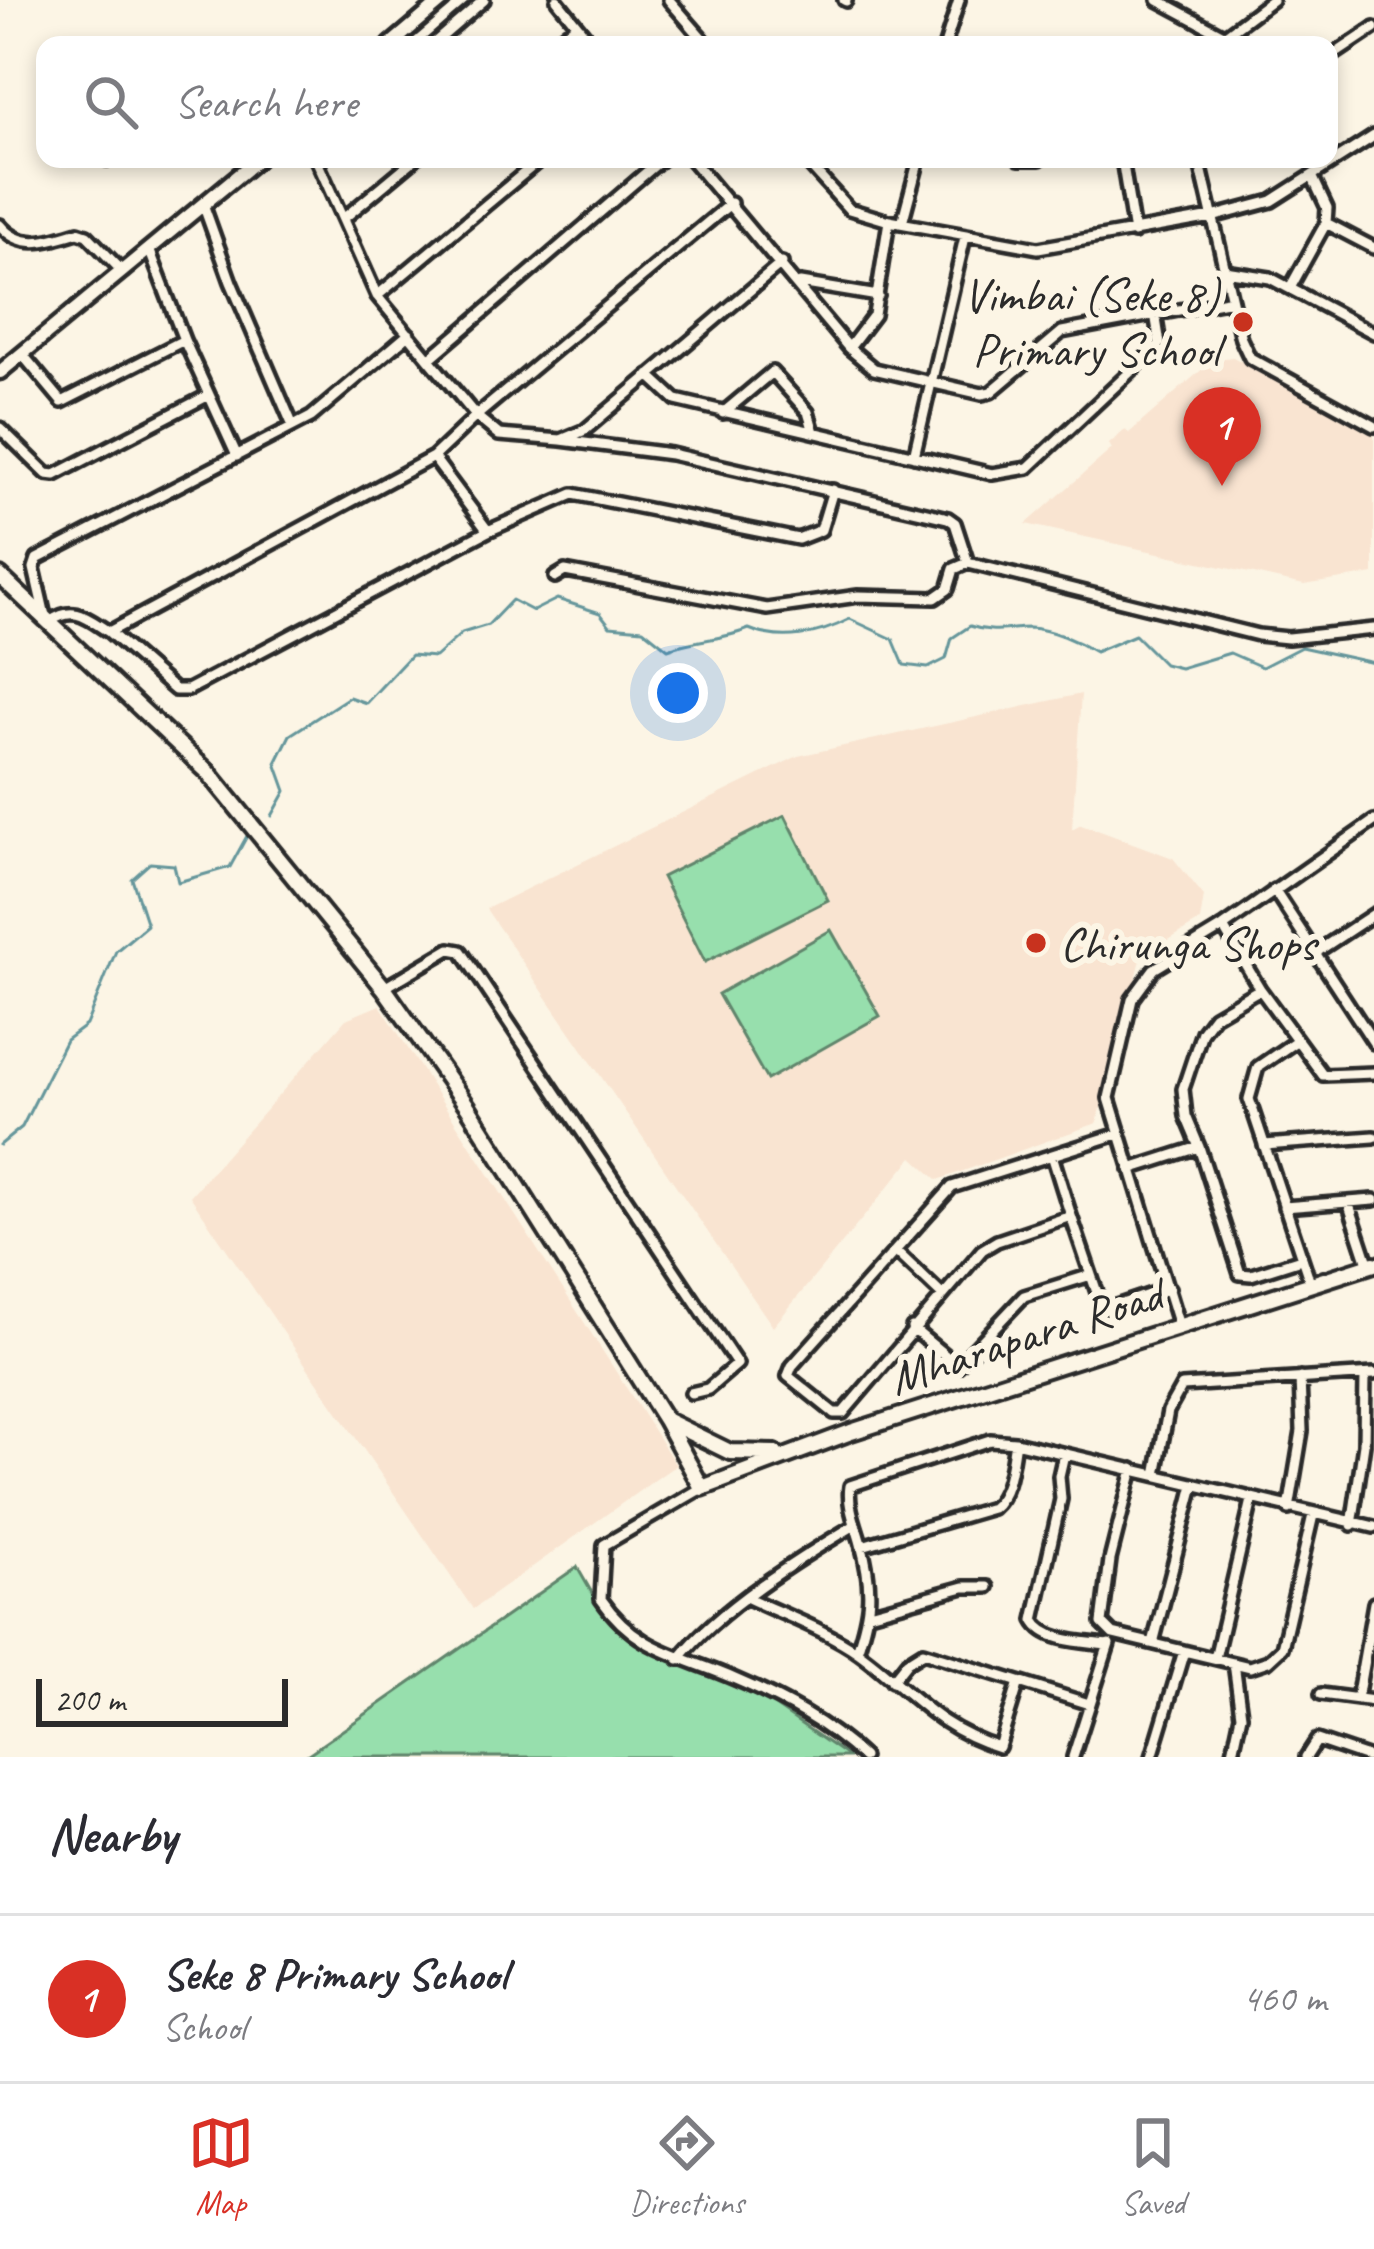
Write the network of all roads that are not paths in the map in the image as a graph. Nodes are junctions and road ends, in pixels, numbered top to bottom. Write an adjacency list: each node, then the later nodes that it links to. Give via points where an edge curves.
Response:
1 (443, 0): 10 (street)
2 (484, 0): 11 (street)
3 (557, 0): 8 (street)
4 (669, 0): 14 (street)
5 (958, 0): 15 (street)
6 (1158, 0): 16 (street)
7 (1272, 0): 16 (street)
8 (576, 25): 12 (street); 13 (street)
9 (1374, 28): 17 (street)
10 (401, 36)
11 (442, 36)
12 (563, 36)
13 (585, 36)
14 (700, 36)
15 (948, 36)
16 (1224, 36)
17 (1338, 52)
18 (1374, 136): 19 (street)
19 (1338, 161)
20 (247, 168): 33 (street)
21 (320, 168): 35 (street)
22 (404, 168): 35 (street)
23 (531, 168): 49 (street)
24 (652, 168): 58 (street)
25 (699, 168): 32 (street)
26 (812, 168): 36 (street, via 849,209)
27 (917, 168): 37 (street)
28 (1123, 168): 40 (street)
29 (1201, 168): 34 (street)
30 (1328, 168): 31 (street)
31 (1313, 178): 34 (street, via 1272,201); 38 (street)
32 (731, 203): 44 (street); 64 (street)
33 (203, 204): 43 (street); 65 (street)
34 (1212, 217): 40 (street); 45 (street)
35 (343, 219): 49 (street)
36 (889, 221): 37 (street); 50 (street)
37 (902, 223): 41 (street)
38 (1326, 223): 42 (street); 48 (street)
39 (0, 225): 46 (street, via 25,242 87,235)
40 (1134, 233): 41 (street, via 1038,248)
41 (965, 237): 61 (street)
42 (1374, 248)
43 (149, 249): 46 (street); 55 (street)
44 (782, 263): 47 (street); 60 (street)
45 (1226, 271): 48 (street); 51 (street)
46 (123, 272): 57 (street)
47 (799, 283): 50 (street); 56 (street)
48 (1290, 288): 53 (street)
49 (377, 296): 54 (street)
50 (878, 296): 56 (street)
51 (1232, 300): 52 (street); 66 (street, via 1250,358)
52 (1155, 314): 61 (street, via 1062,332 991,392); 72 (street, via 1160,344 1028,468 992,474)
53 (1374, 333)
54 (409, 334): 58 (street); 65 (street)
55 (184, 340): 57 (street, via 62,402); 62 (street)
56 (849, 348): 61 (street, via 874,369)
57 (22, 354): 59 (street)
58 (430, 358): 64 (street)
59 (0, 372)
60 (649, 375): 63 (street, via 676,400); 69 (street, via 585,430)
61 (933, 381): 72 (street)
62 (209, 395): 67 (street, via 55,475); 70 (street)
63 (723, 413): 68 (street); 68 (street, via 772,371 808,412)
64 (476, 416): 69 (street, via 500,435); 71 (street)
65 (293, 426): 70 (street)
66 (1374, 426)
67 (0, 428)
68 (814, 433): 72 (street)
69 (561, 440): 73 (street, via 671,454)
70 (237, 456): 78 (street, via 38,559)
71 (434, 457): 74 (street); 80 (street)
72 (914, 457)
73 (833, 490): 74 (street, via 821,530 798,539 573,494); 75 (street, via 949,518)
74 (488, 532): 80 (street, via 188,690 175,690)
75 (968, 563): 77 (street, via 954,568 948,589 935,598 858,596 767,609 565,572); 79 (street, via 1258,635)
76 (0, 576): 78 (main road)
77 (555, 577)
78 (48, 618): 80 (street, via 79,612); 86 (main road, via 208,772)
79 (1374, 629)
80 (109, 632)
81 (1374, 821): 82 (street)
82 (1274, 890): 84 (street); 85 (street)
83 (1372, 920): 85 (street)
84 (1223, 927): 87 (street); 91 (street, via 1154,969 1132,999 1109,1098)
85 (1315, 953): 89 (street)
86 (384, 988): 112 (street, via 450,949 461,951 736,1364); 113 (main road)
87 (1260, 989): 88 (street); 94 (street, via 1202,1032 1183,1089)
88 (1296, 1041): 90 (street, via 1323,1075); 93 (street, via 1263,1061 1251,1083)
89 (1374, 1043)
90 (1374, 1073)
91 (1118, 1134): 95 (street); 96 (street)
92 (1374, 1137): 93 (street)
93 (1264, 1144): 99 (street)
94 (1199, 1147): 96 (street); 102 (street, via 1240,1274)
95 (1052, 1155): 100 (street); 101 (street, via 952,1187)
96 (1130, 1169): 106 (street)
97 (1374, 1200): 98 (street)
98 (1348, 1202): 99 (street); 103 (street)
99 (1284, 1207): 102 (street)
100 (1071, 1216): 104 (street); 107 (street, via 990,1244)
101 (896, 1251): 107 (street); 109 (street, via 788,1376 844,1413)
102 (1301, 1259): 105 (street)
103 (1372, 1265): 105 (main road, Mharapara Road)
104 (1091, 1275): 106 (street, via 1107,1309); 109 (street, via 1024,1296 958,1366)
105 (1311, 1285): 108 (main road, Mharapara Road)
106 (1168, 1288): 108 (street)
107 (941, 1294): 109 (street)
108 (1179, 1326): 115 (main road, Mharapara Road)
109 (912, 1328)
110 (1369, 1375): 111 (street); 125 (street)
111 (1300, 1378): 118 (street, via 1182,1386 1168,1412); 122 (street, via 1302,1431)
112 (691, 1393)
113 (665, 1420): 115 (main road, via 730,1452); 120 (main road)
114 (1015, 1442): 116 (street); 124 (street, via 990,1440 854,1483 848,1496); 127 (street, via 1007,1484 992,1508)
115 (798, 1450): 120 (main road, Mharapara Road)
116 (1064, 1454): 117 (street); 132 (street, via 1034,1620 1041,1632)
117 (1133, 1469): 118 (street); 132 (street, via 1105,1592 1102,1624)
118 (1156, 1475): 119 (street)
119 (1193, 1485): 121 (street); 133 (street)
120 (703, 1488): 137 (street, via 604,1545 604,1604 647,1645)
121 (1252, 1499): 122 (street); 136 (street)
122 (1289, 1509): 123 (street)
123 (1313, 1515): 125 (street); 138 (street, via 1282,1648 1258,1666)
124 (856, 1525): 127 (street); 129 (street)
125 (1352, 1525): 126 (street)
126 (1374, 1528)
127 (862, 1546): 131 (street)
128 (988, 1587): 131 (street)
129 (748, 1598): 134 (street); 137 (street)
130 (1374, 1603): 142 (street)
131 (869, 1613): 134 (street)
132 (1111, 1640): 133 (street); 144 (street)
133 (1154, 1643): 135 (street)
134 (857, 1651): 139 (street)
135 (1184, 1651): 136 (street); 148 (street)
136 (1215, 1658): 138 (street)
137 (679, 1659): 146 (street, via 810,1715)
138 (1234, 1663): 149 (street, via 1241,1715)
139 (892, 1681): 140 (street, via 923,1652); 145 (street, via 949,1727)
140 (1019, 1682): 144 (street); 145 (street)
141 (1321, 1694): 142 (street)
142 (1358, 1699): 143 (street)
143 (1374, 1701)
144 (1089, 1704): 147 (street)
145 (998, 1752)
146 (862, 1757)
147 (1073, 1757)
148 (1152, 1757)
149 (1232, 1757)
150 (1306, 1757): 151 (street, via 1317,1740)
151 (1366, 1757)

